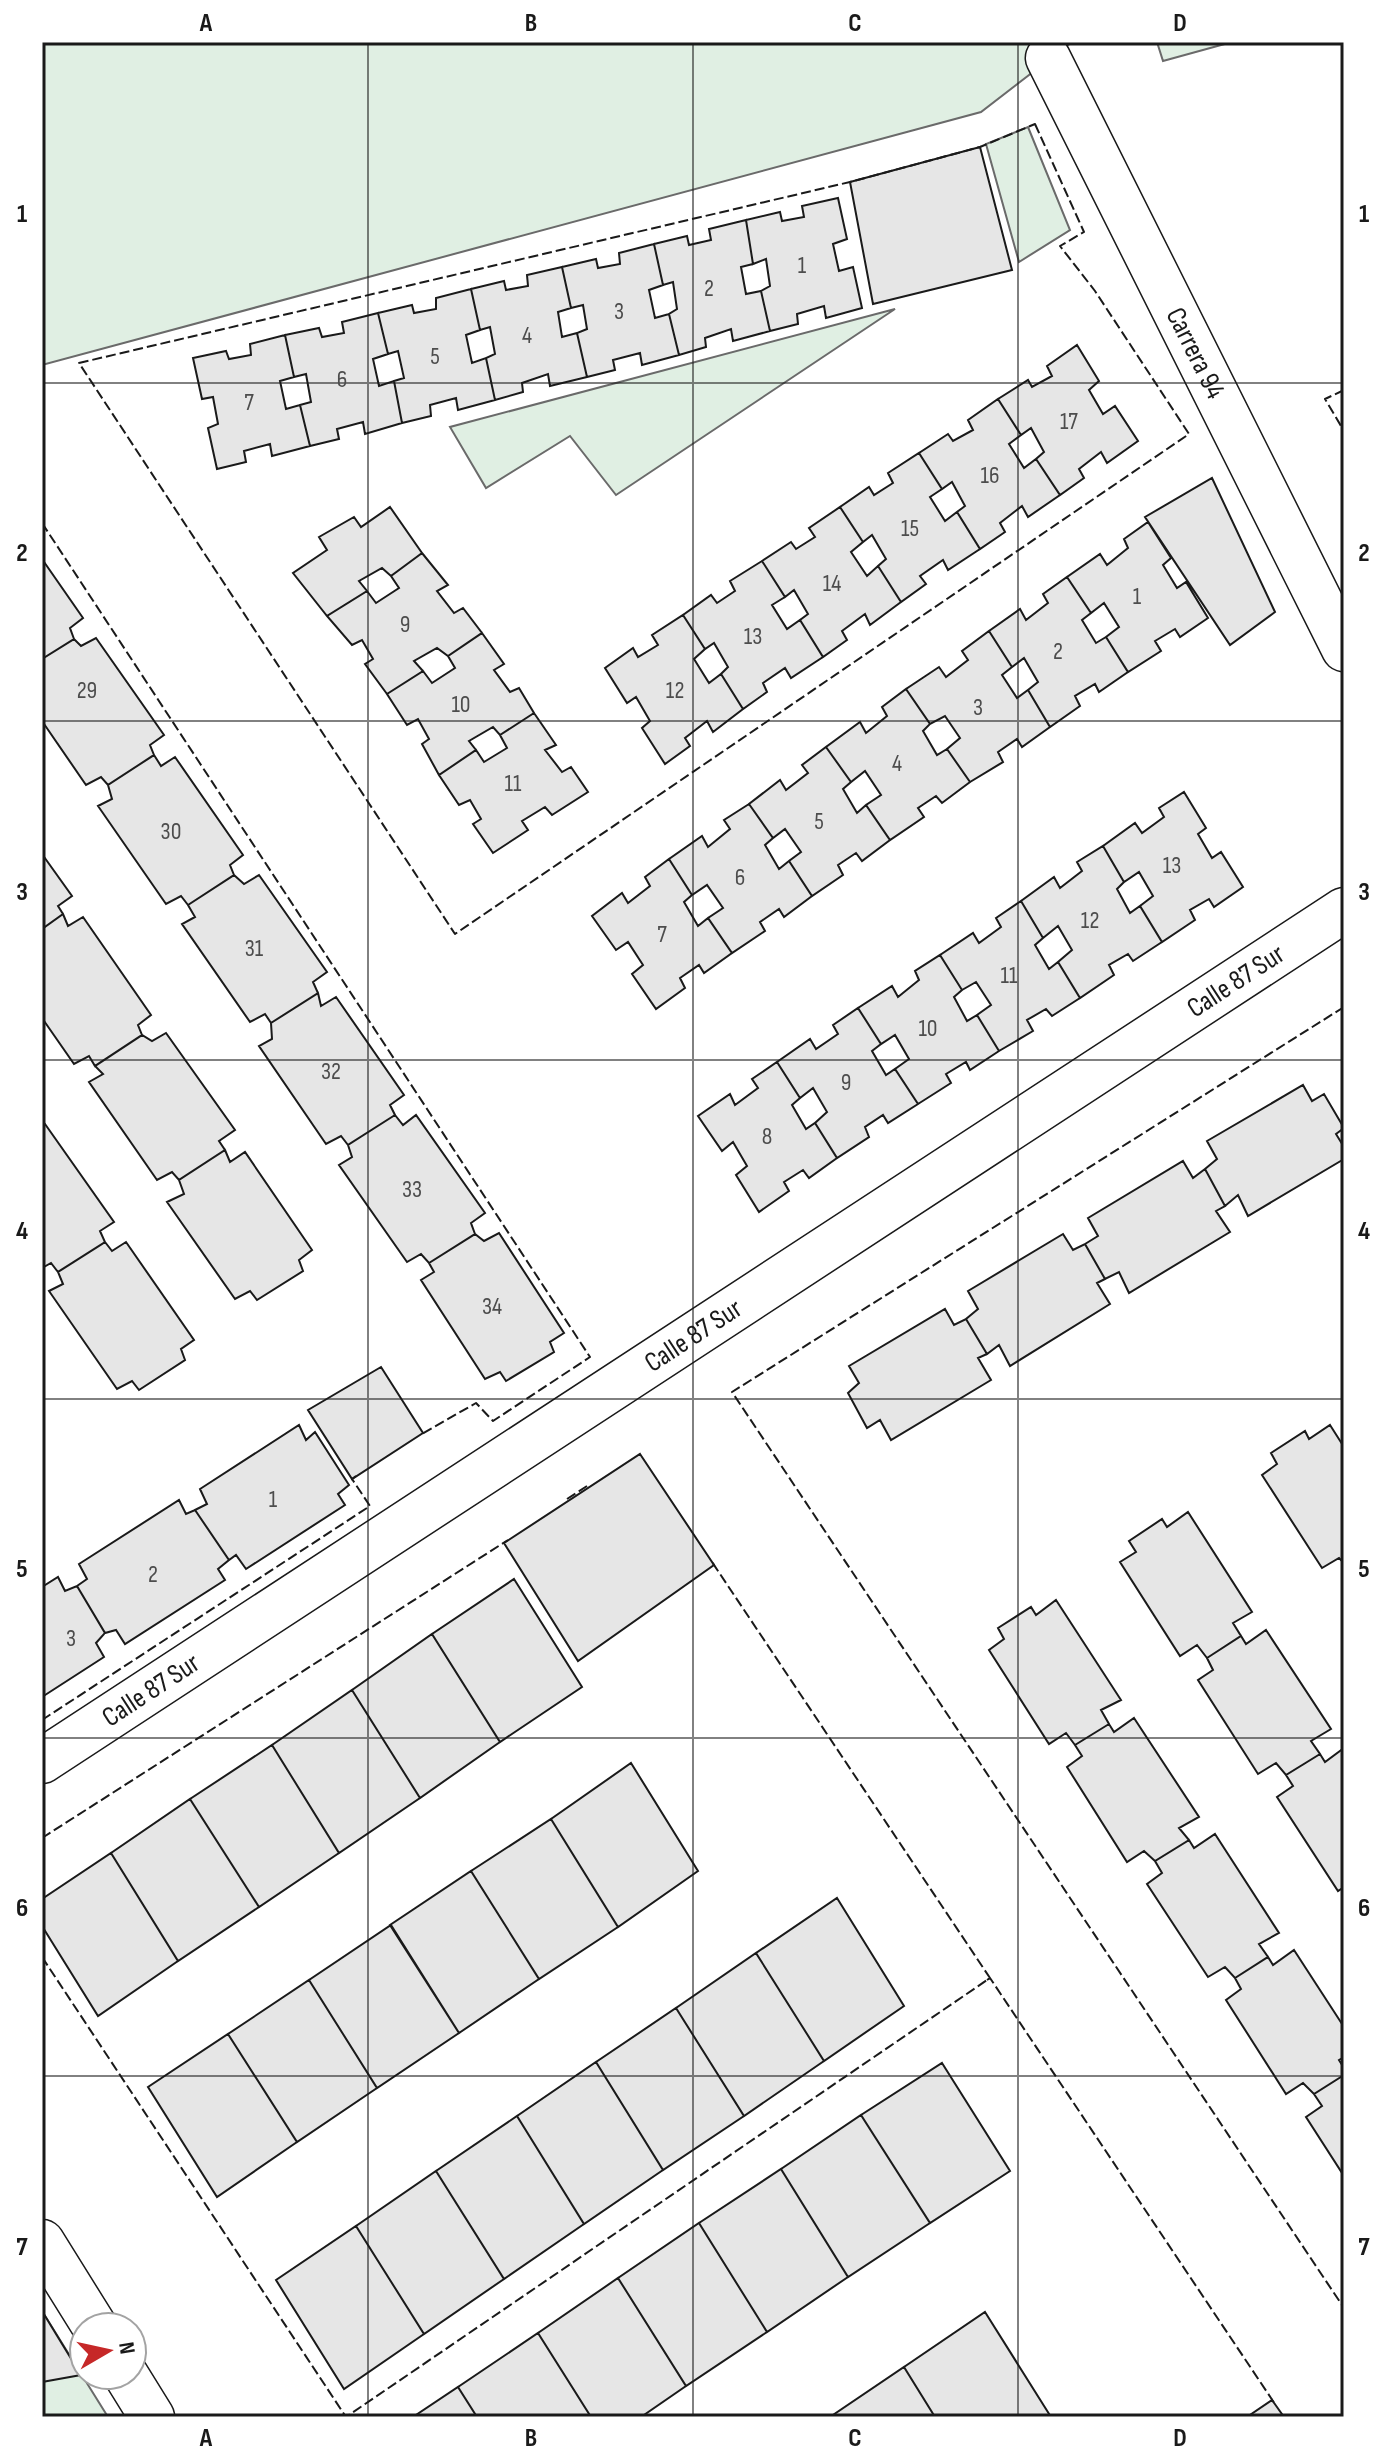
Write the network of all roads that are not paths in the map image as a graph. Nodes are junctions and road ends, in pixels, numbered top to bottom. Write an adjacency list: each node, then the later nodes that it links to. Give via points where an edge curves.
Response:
1 (1048, 58): 2 (street, Carrera 94)
2 (1344, 649)
3 (1344, 910): 4 (street, Calle 87 Sur)
4 (42, 1761)
5 (42, 2242): 6 (street)
6 (85, 2311)
7 (136, 2391): 8 (street)
8 (152, 2417)

